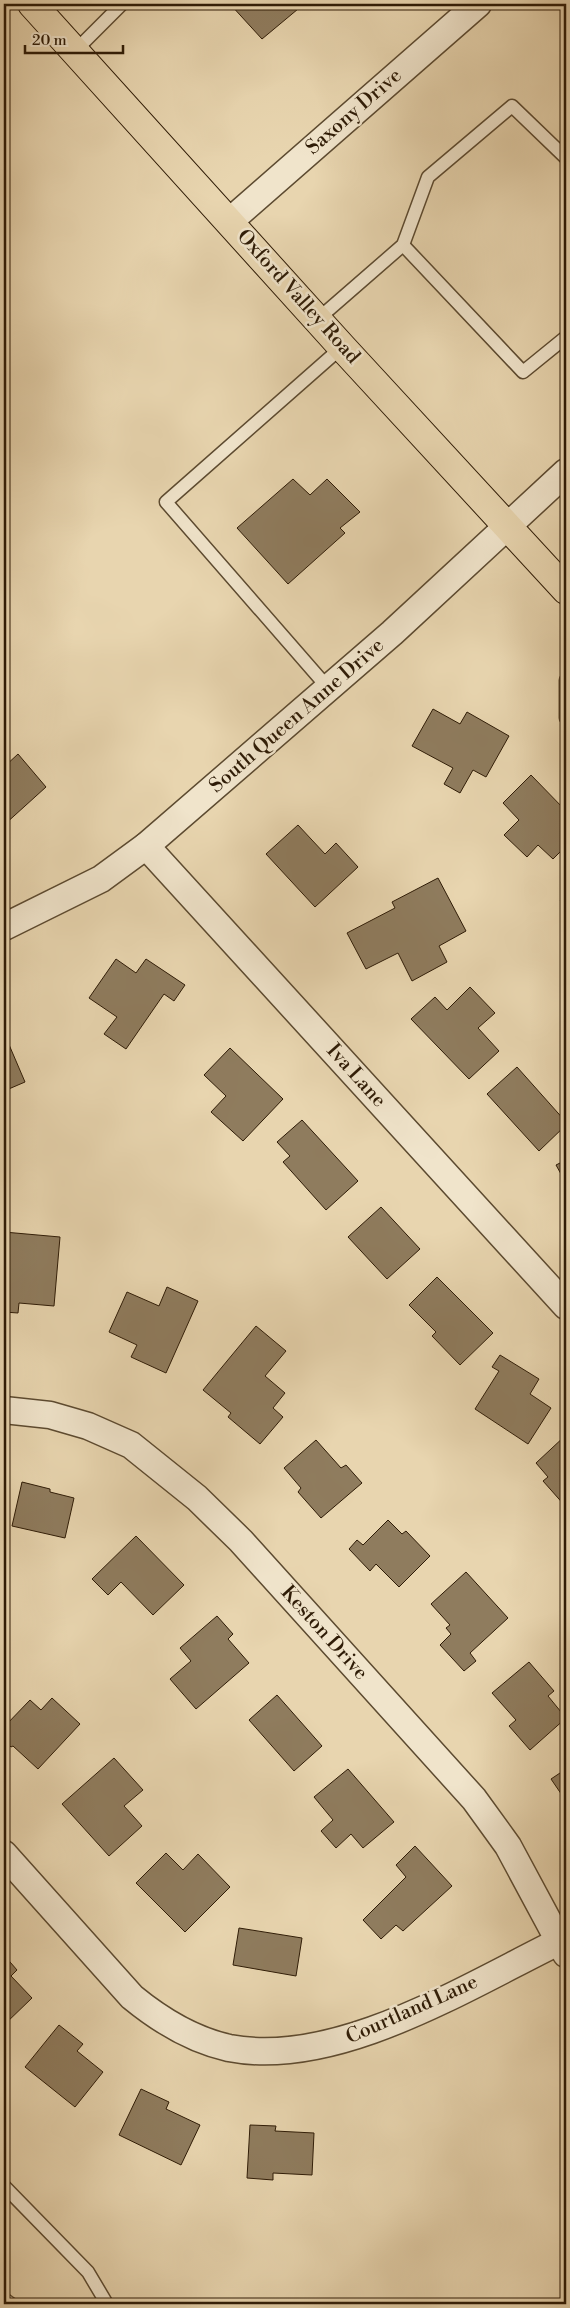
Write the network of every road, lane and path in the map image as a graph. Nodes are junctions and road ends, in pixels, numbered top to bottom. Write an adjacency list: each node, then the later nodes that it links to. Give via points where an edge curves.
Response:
1 (32, 4): 4 (main road, Oxford Valley Road)
2 (122, 4): 4 (lane)
3 (478, 4): 6 (street, Saxony Drive)
4 (75, 51): 6 (main road, Oxford Valley Road)
5 (566, 158): 7 (lane, via 512,106 428,177)
6 (230, 221): 8 (main road, Oxford Valley Road)
7 (404, 245): 8 (lane); 9 (lane, via 523,372)
8 (318, 319): 10 (main road, Oxford Valley Road)
9 (566, 336)
10 (342, 347): 12 (main road, Oxford Valley Road); 15 (lane, via 166,502)
11 (566, 472): 12 (street, South Queen Anne Drive)
12 (508, 525): 13 (main road, Oxford Valley Road); 15 (street, South Queen Anne Drive)
13 (566, 590)
14 (566, 680): 16 (lane)
15 (329, 689): 17 (street, South Queen Anne Drive)
16 (566, 718)
17 (146, 846): 18 (street, South Queen Anne Drive, via 101,879); 19 (street, Iva Lane)
18 (4, 927)
19 (566, 1306)
20 (4, 1410): 22 (street, Keston Drive, via 50,1415 88,1426 131,1445 197,1498 240,1540 474,1799 508,1846)
21 (4, 1854): 22 (street, Courtland Lane, via 132,1997 156,2016 185,2032 228,2047 256,2051 294,2050 338,2042 410,2015)
22 (563, 1947)
23 (4, 2186): 26 (lane, via 88,2272)
24 (4, 2299): 25 (lane)
25 (11, 2304)
26 (107, 2304)

